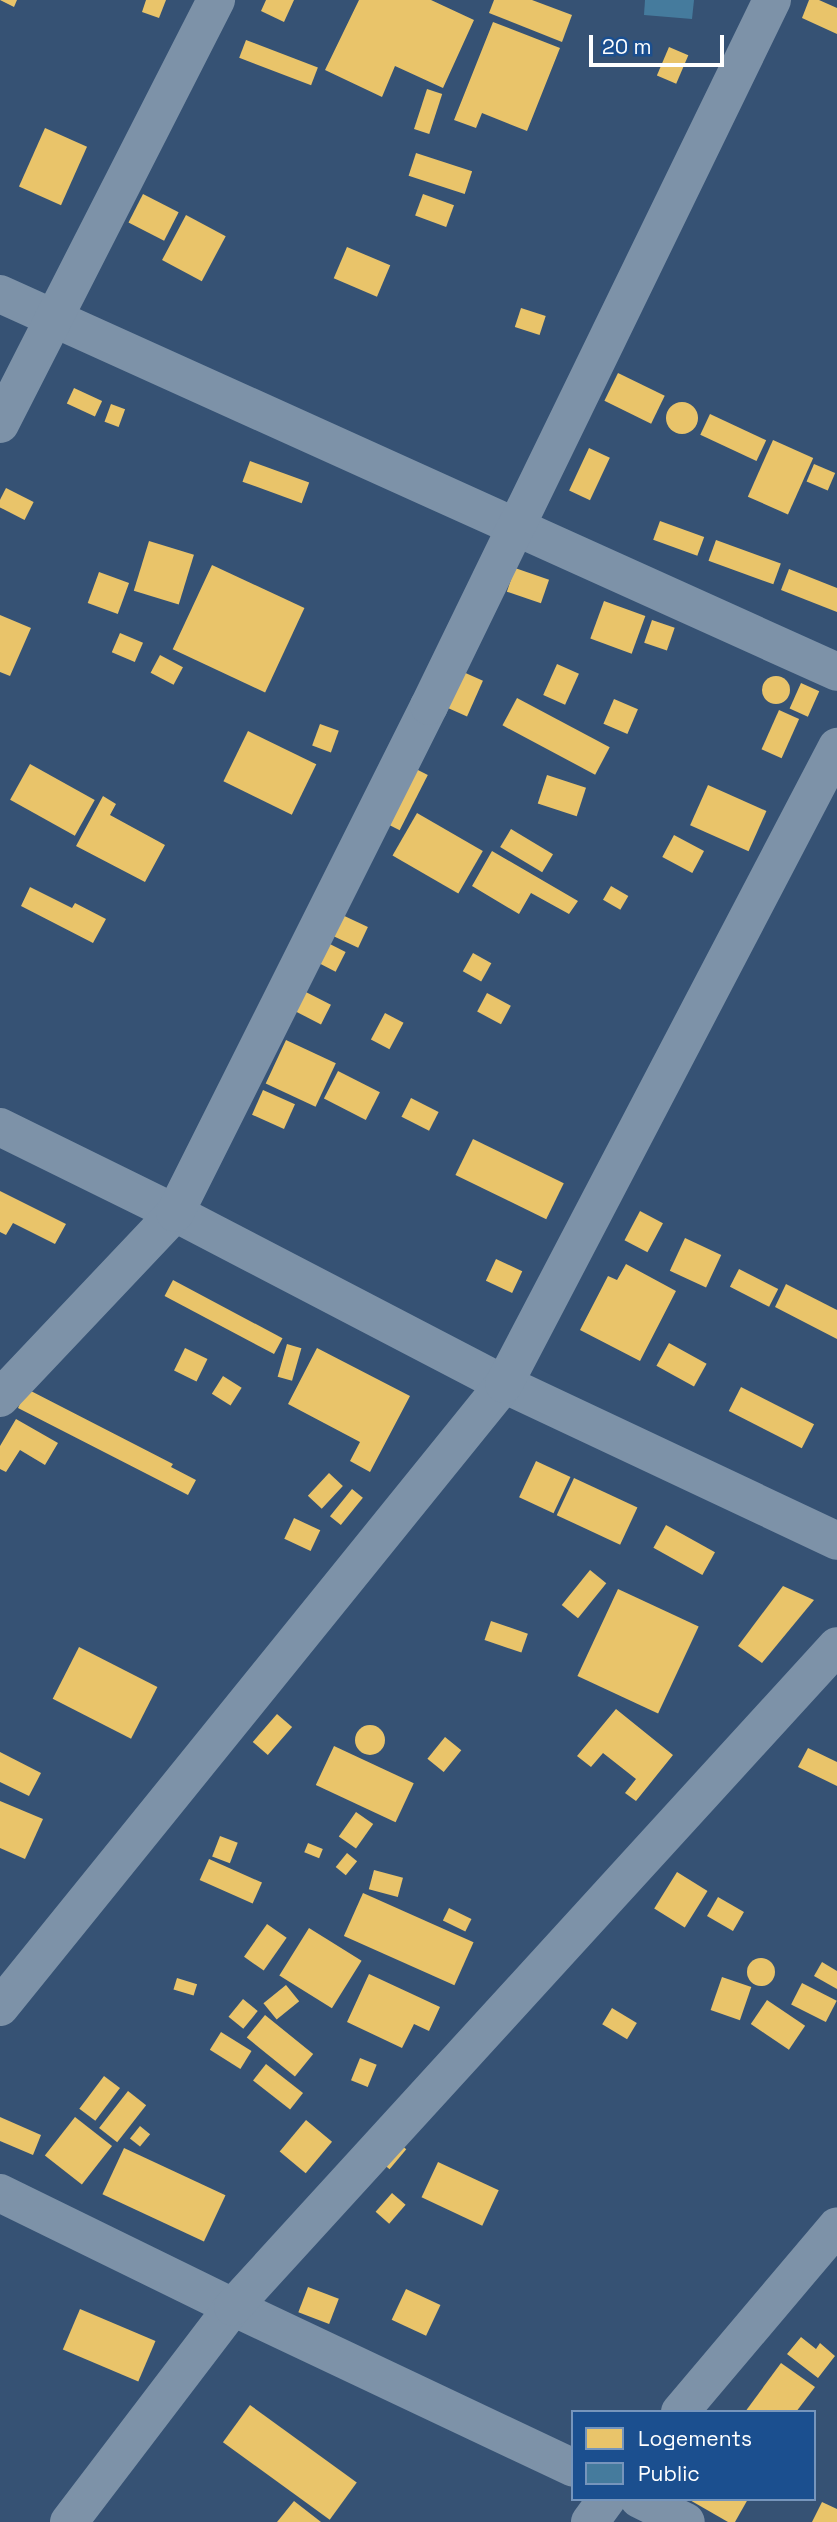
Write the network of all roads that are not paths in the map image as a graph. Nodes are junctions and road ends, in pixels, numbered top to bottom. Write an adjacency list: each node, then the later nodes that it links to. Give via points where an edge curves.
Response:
1 (216, 0): 4 (street)
2 (772, 0): 6 (street)
3 (0, 294): 4 (street)
4 (54, 318): 5 (street); 6 (street)
5 (0, 424)
6 (516, 527): 7 (street); 10 (street)
7 (837, 672)
8 (837, 747): 11 (street)
9 (0, 1127): 10 (street)
10 (174, 1213): 11 (street); 12 (street)
11 (505, 1384): 13 (street); 15 (street)
12 (0, 1398)
13 (837, 1541)
14 (837, 1646): 18 (street)
15 (0, 2007)
16 (0, 2193): 18 (street)
17 (837, 2226): 19 (street)
18 (233, 2307): 20 (street); 23 (street)
19 (682, 2410)
20 (571, 2467)
21 (606, 2501): 24 (street)
22 (643, 2501): 25 (street)
23 (69, 2522)
24 (590, 2522)
25 (686, 2522)

